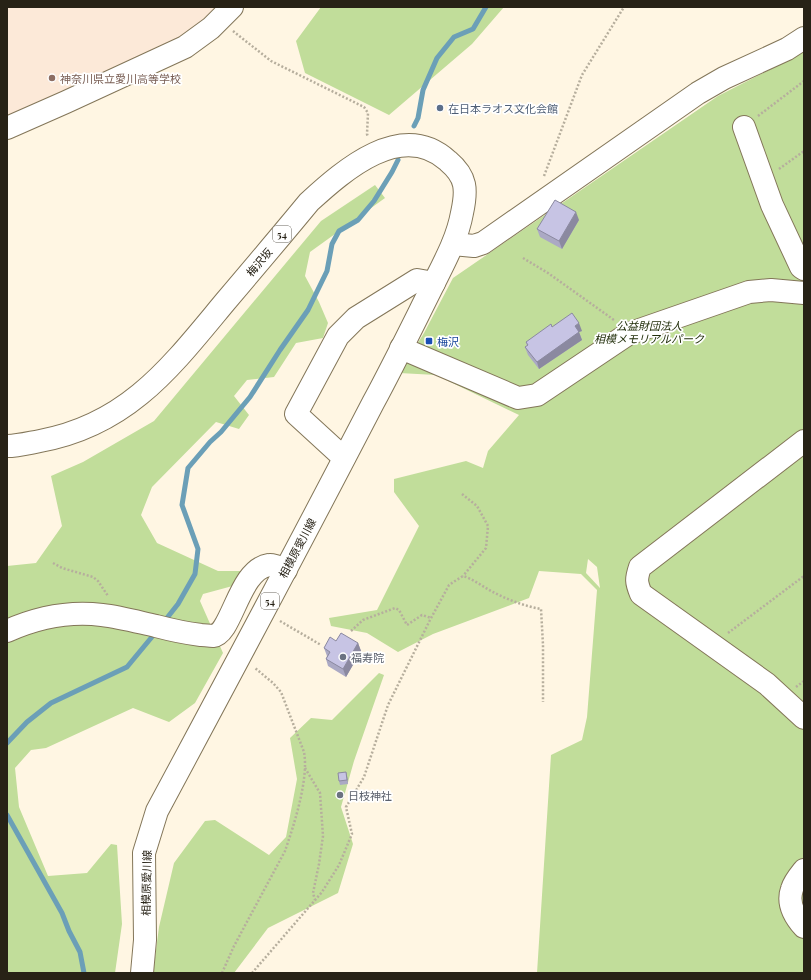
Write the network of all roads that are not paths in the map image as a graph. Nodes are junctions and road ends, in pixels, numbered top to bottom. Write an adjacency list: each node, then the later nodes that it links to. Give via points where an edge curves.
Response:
1 (225, 14): 4 (main road, via 185,47)
2 (804, 38): 5 (main road, via 698,93 483,243 474,246)
3 (744, 127): 6 (main road, via 772,205)
4 (7, 128)
5 (453, 244): 7 (main road, 相模原愛川線 / 54); 11 (main road, 梅沢坂 / 54, via 462,215 466,189 458,169 429,147 414,144 386,148 336,179 309,202 173,364 127,405 100,421 72,433)
6 (804, 269)
7 (434, 283): 9 (main road, 相模原愛川線 / 54); 12 (main road, via 417,280 356,318 338,336 296,414)
8 (804, 293): 9 (main road, via 771,290 749,292 628,334 537,395 518,398)
9 (401, 348): 12 (main road, 相模原愛川線 / 54)
10 (804, 441): 15 (main road, via 640,567 636,584 642,594 767,684)
11 (7, 446)
12 (344, 458): 13 (main road, 相模原愛川線 / 54)
13 (286, 570): 14 (main road, via 271,564 260,567 240,596 225,626 214,636 182,633 124,619 85,614 38,620); 18 (main road, 相模原愛川線 / 54, via 157,811 144,853 145,940)
14 (7, 631)
15 (804, 718)
16 (804, 870): 17 (main road, via 792,889 791,900 793,911)
17 (804, 927)
18 (142, 973)

